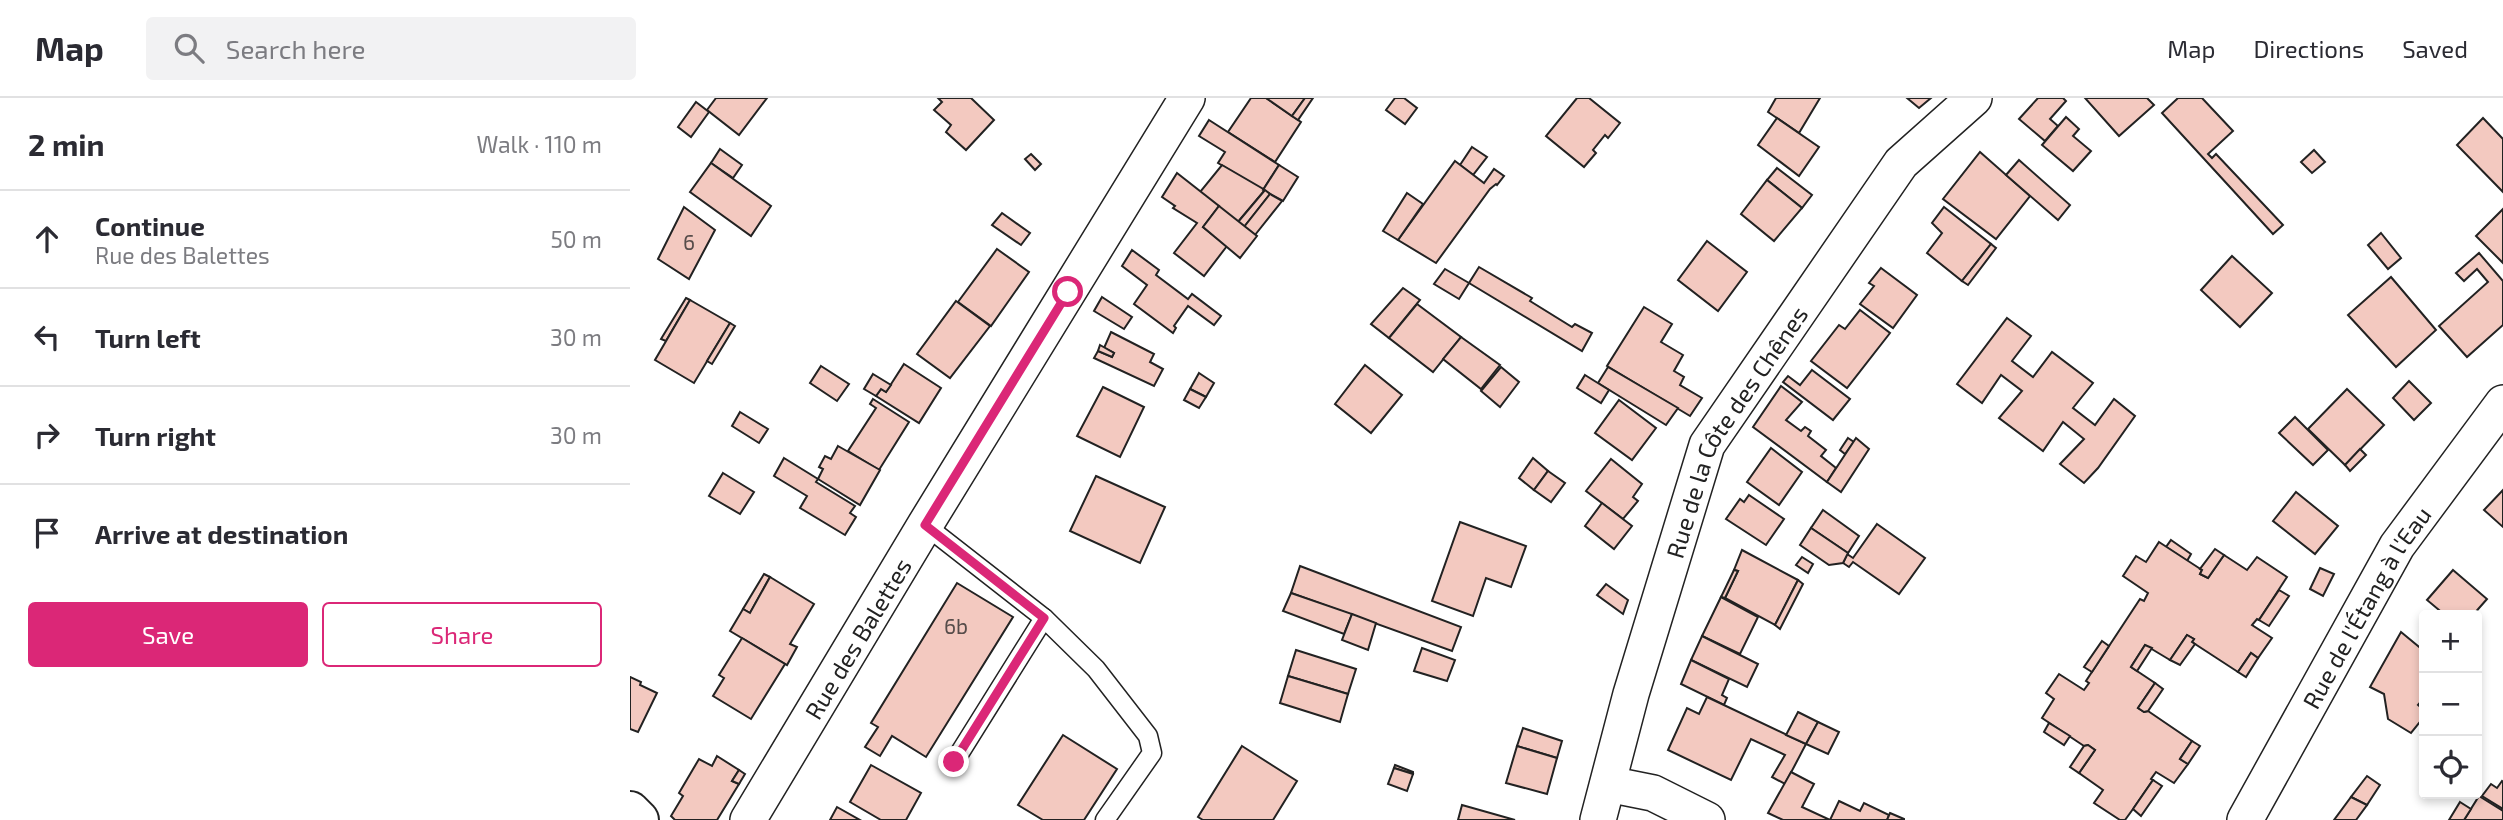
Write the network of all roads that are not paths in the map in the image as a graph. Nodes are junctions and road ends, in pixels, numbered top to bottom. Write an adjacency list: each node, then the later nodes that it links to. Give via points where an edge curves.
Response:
1 (1187, 98): 4 (street, Rue des Balettes)
2 (1974, 98): 7 (street, Rue de la Côte des Chênes, via 1901,163 1707,445)
3 (2503, 403): 14 (street, Rue de l'Étang à l'Eau, via 2397,546)
4 (925, 525): 5 (lane); 10 (street, Rue des Balettes)
5 (1044, 618): 6 (lane); 11 (lane, via 1096,669 1148,736 1152,753)
6 (954, 762)
7 (1608, 784): 12 (street, Rue de la Côte des Chênes); 13 (street, via 1653,793)
8 (630, 811): 9 (street)
9 (639, 820)
10 (748, 820)
11 (1105, 820)
12 (1598, 820)
13 (1707, 820)
14 (2245, 820)

